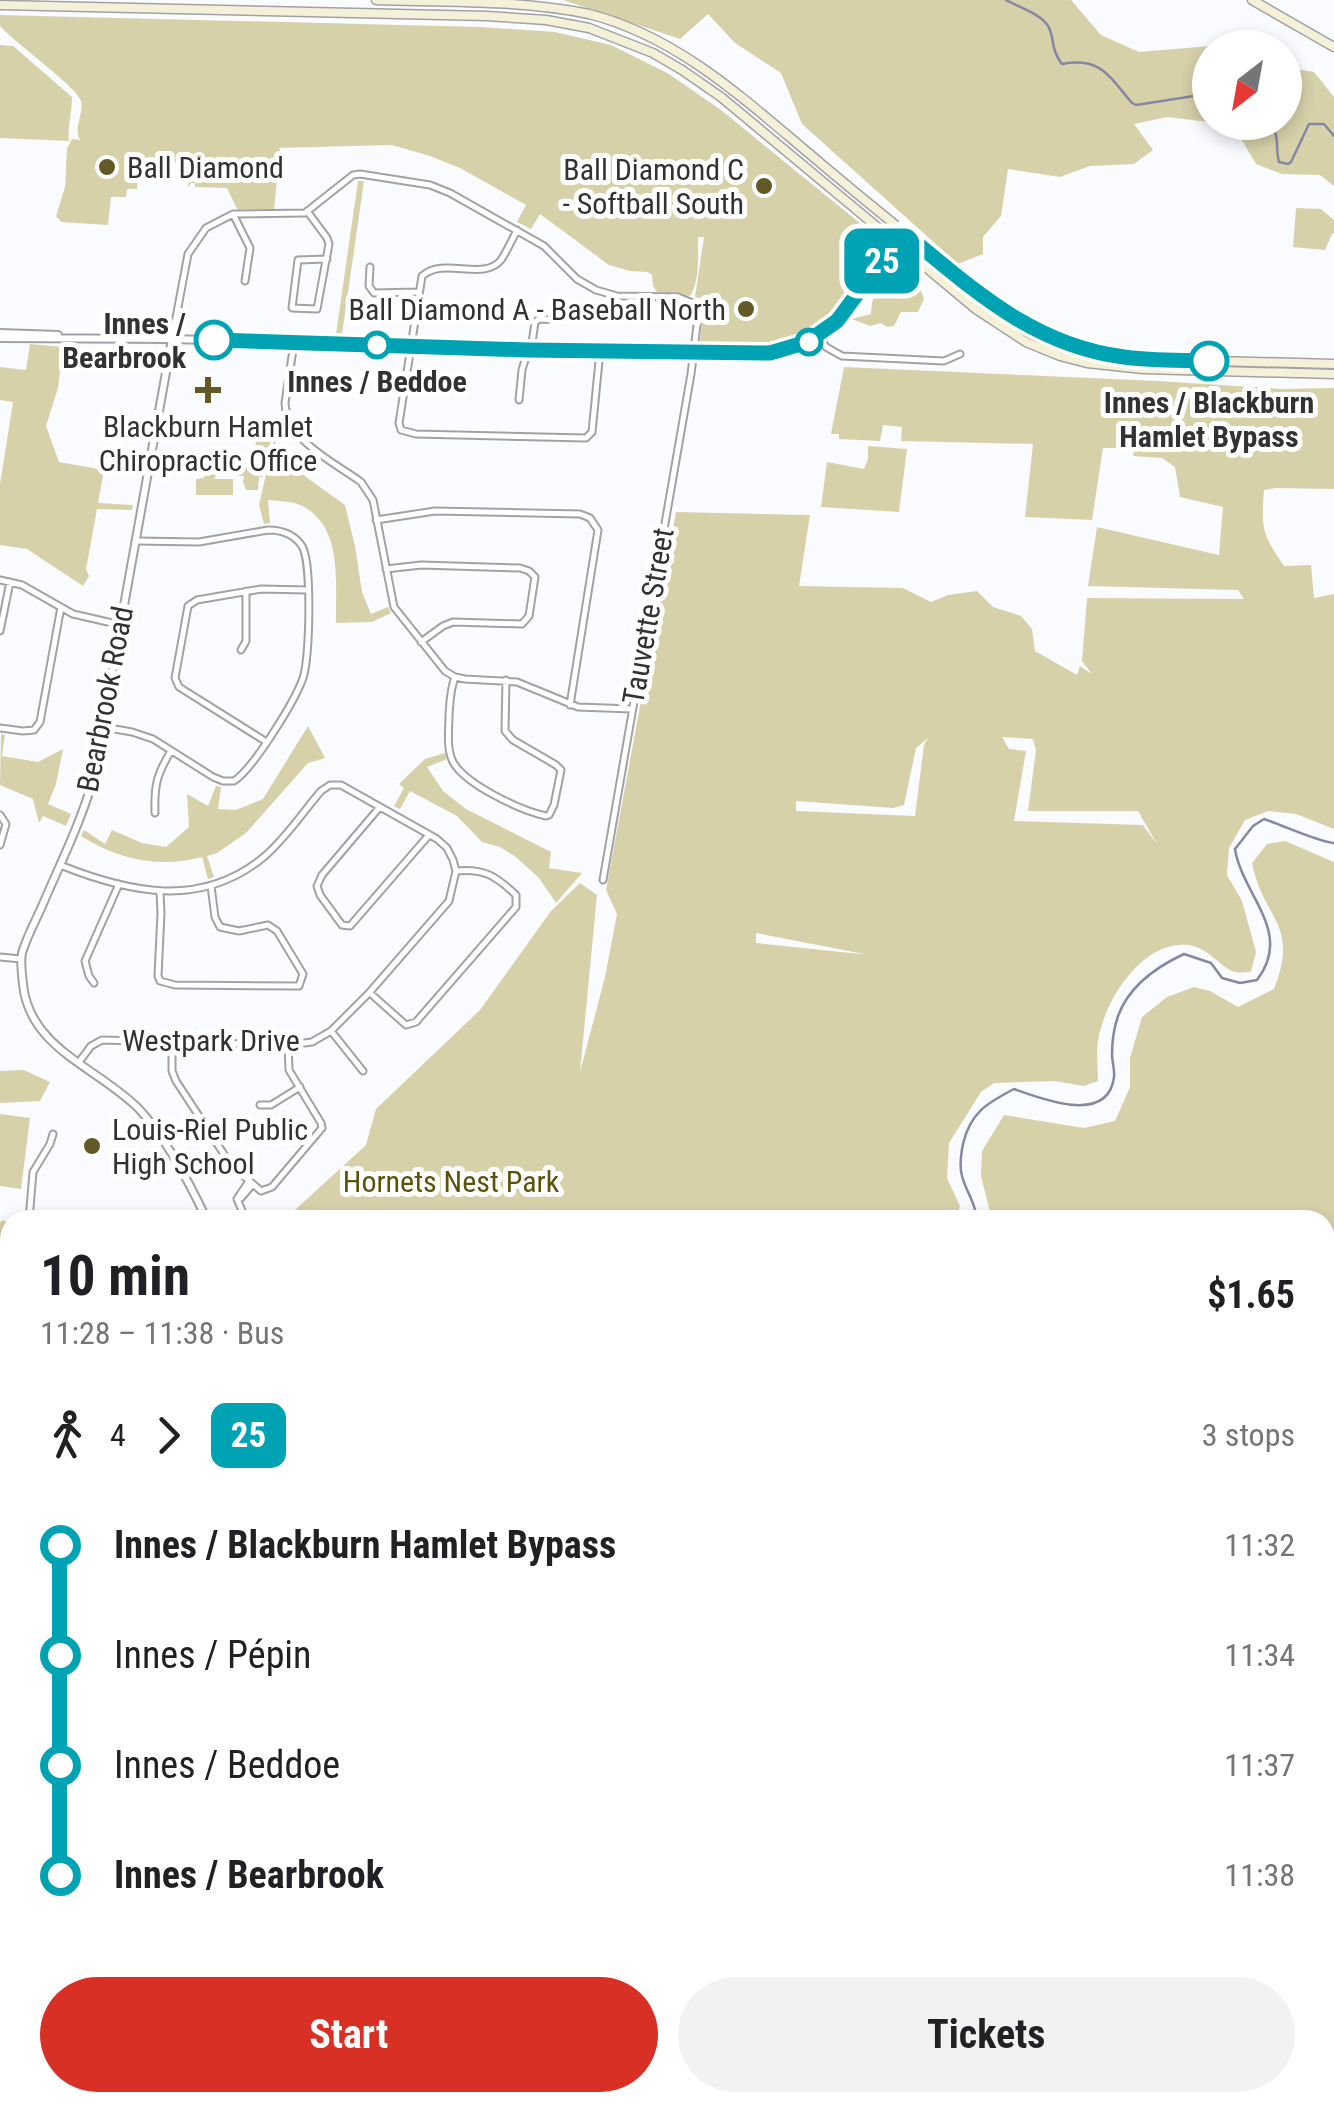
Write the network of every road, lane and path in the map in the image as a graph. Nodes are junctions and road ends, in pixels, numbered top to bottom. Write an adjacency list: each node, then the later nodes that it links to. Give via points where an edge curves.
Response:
1 (376, 0): 9 (main road, via 559,8 645,34 720,81)
2 (1252, 0): 4 (main road)
3 (0, 6): 7 (main road, via 488,16 589,28 653,53 703,84)
4 (1334, 47)
5 (307, 211): 6 (street); 8 (street, via 360,174 440,188); 11 (street, via 327,238)
6 (232, 214): 15 (street, via 250,248); 20 (street, via 206,228 188,254)
7 (872, 224): 10 (main road); 13 (main road, via 882,239)
8 (518, 230): 16 (street, via 491,268 434,268 422,276); 25 (street, Tauvette Street, via 596,290 695,304)
9 (903, 232): 10 (main road); 27 (main road, via 1029,328 1078,347)
10 (895, 242): 12 (main road); 13 (street)
11 (327, 258): 11 (street, via 317,309 292,308 298,260)
12 (914, 258): 13 (main road, via 893,255); 27 (main road, via 1026,342 1112,367)
13 (878, 266): 19 (street)
14 (370, 268): 16 (street, via 374,293)
15 (245, 281)
16 (418, 292): 22 (street)
17 (560, 320): 23 (street, via 536,322)
18 (0, 336): 20 (street)
19 (819, 336): 25 (street, via 770,353); 26 (street, via 842,356 944,360)
20 (172, 339): 21 (street); 31 (street, Bearbrook Road)
21 (294, 342): 22 (street); 30 (street, via 290,423 361,482)
22 (412, 346): 23 (street); 24 (street, via 400,423 401,430 416,434 586,438)
23 (529, 350): 24 (street); 29 (street)
24 (600, 351): 25 (street)
25 (694, 352): 45 (street, Tauvette Street)
26 (960, 354)
27 (1160, 364): 28 (main road)
28 (1332, 369)
29 (519, 400)
30 (376, 520): 32 (street); 44 (street, via 435,511 590,518 598,530)
31 (136, 542): 35 (street, via 184,544 278,530 304,549); 38 (street, Bearbrook Road)
32 (386, 570): 40 (street, via 394,607); 40 (street, via 520,568 535,577 525,622 453,622)
33 (0, 580): 34 (street)
34 (10, 582): 37 (street); 39 (street)
35 (307, 590): 36 (street); 48 (street, via 304,674)
36 (246, 592): 41 (street); 48 (street, via 188,606 175,678 188,694)
37 (61, 608): 38 (street); 47 (street, via 40,722 23,732)
38 (121, 625): 46 (street, Bearbrook Road)
39 (0, 632)
40 (420, 642): 42 (street)
41 (241, 650)
42 (455, 677): 43 (street); 43 (street, via 448,740 460,772 546,816 561,770 505,731)
43 (506, 680): 44 (street)
44 (570, 705): 45 (street)
45 (632, 709): 57 (street, Tauvette Street)
46 (103, 727): 49 (street); 55 (street, Bearbrook Road, via 92,783)
47 (0, 728)
48 (265, 742): 49 (street, via 234,781 213,777)
49 (171, 750): 51 (street, via 158,772)
50 (380, 807): 53 (street); 53 (street, via 317,886 342,926 350,926); 59 (street, via 330,785 267,854)
51 (155, 813)
52 (0, 815): 54 (street, via 6,824)
53 (429, 835): 56 (street, via 447,848)
54 (0, 845)
55 (60, 865): 58 (street); 62 (street, Bearbrook Road)
56 (456, 871): 64 (street, Westpark Drive, via 448,901); 64 (street, via 495,878 516,895 516,907 416,1022 406,1025)
57 (603, 880)
58 (119, 884): 60 (street); 63 (street, via 86,962)
59 (211, 886): 60 (street); 60 (street, via 220,927 277,930 303,974 298,986 160,981)
60 (160, 892)
61 (0, 957): 62 (street)
62 (21, 959): 68 (street, via 35,1021)
63 (94, 982)
64 (369, 993): 65 (street, Westpark Drive)
65 (332, 1031): 67 (street, Westpark Drive); 69 (street)
66 (172, 1042): 67 (street, Westpark Drive); 68 (street, Westpark Drive, via 102,1040); 73 (street, via 176,1081)
67 (288, 1044): 70 (street, via 289,1070)
68 (78, 1062): 75 (street, via 150,1122)
69 (363, 1071)
70 (300, 1087): 71 (street); 73 (street, via 322,1128 272,1187 262,1191)
71 (260, 1106)
72 (53, 1134): 74 (street, via 33,1172)
73 (250, 1183): 76 (street, via 237,1199)
74 (30, 1210)
75 (202, 1210)
76 (242, 1210)

